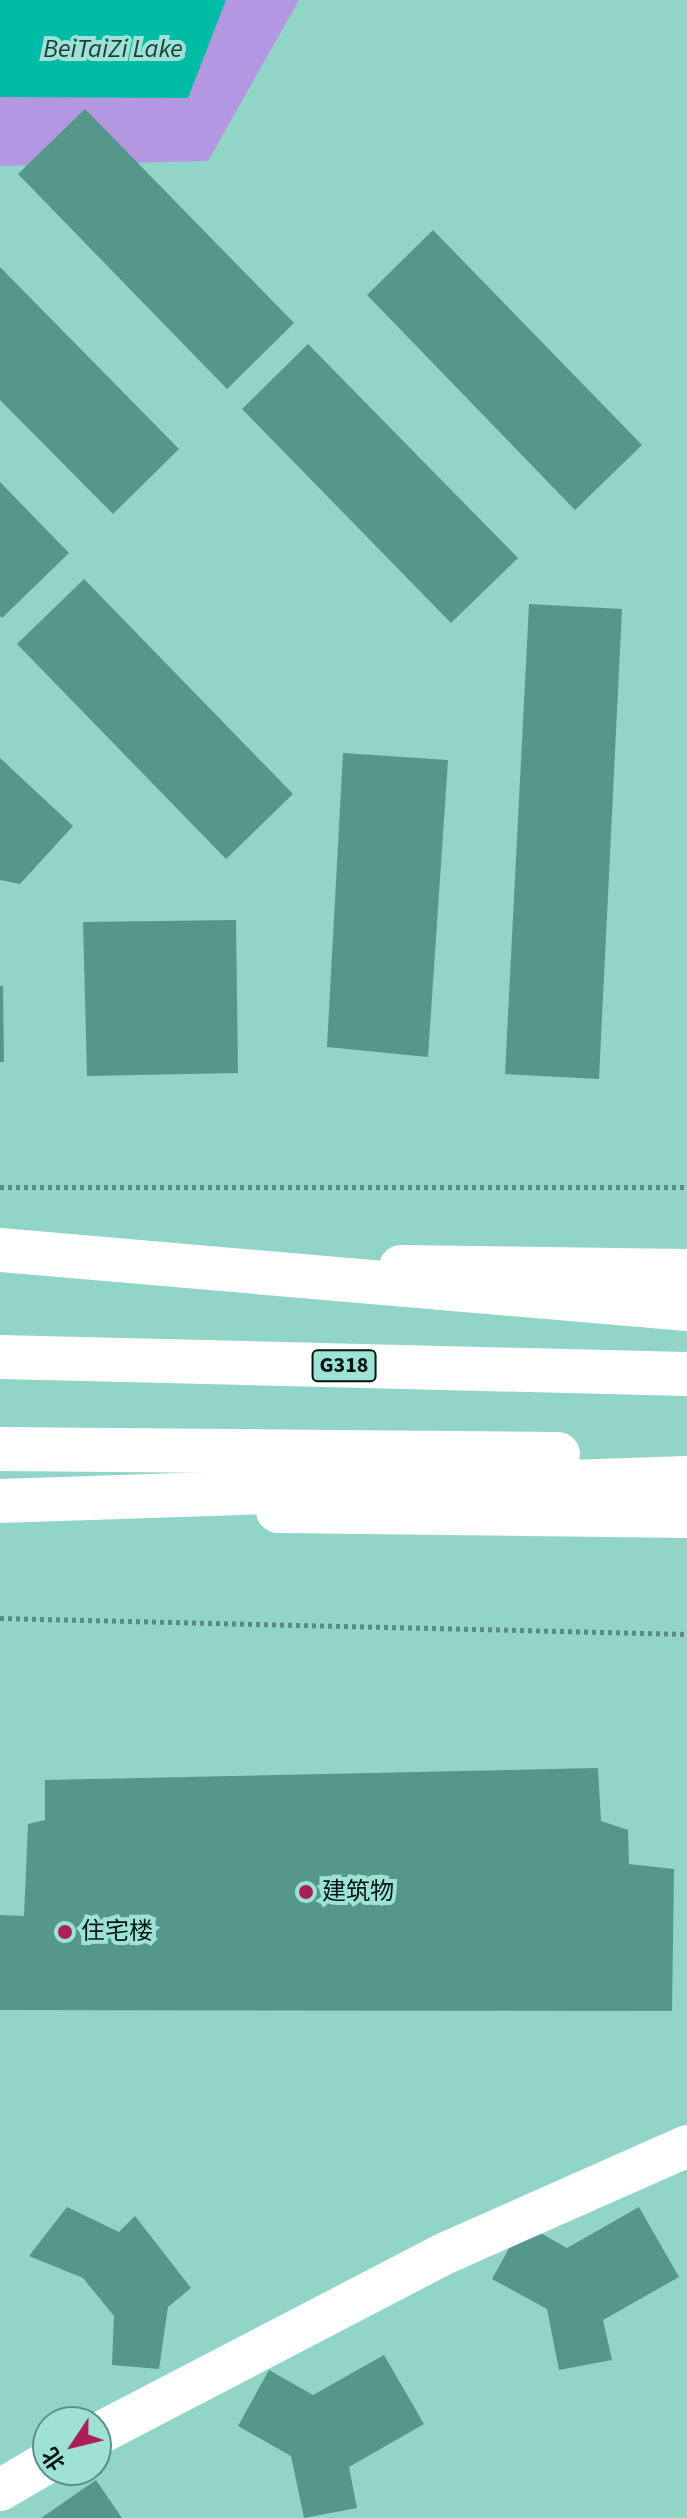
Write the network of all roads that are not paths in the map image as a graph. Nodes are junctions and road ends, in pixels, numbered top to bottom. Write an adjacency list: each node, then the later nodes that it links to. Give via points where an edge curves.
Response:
1 (0, 1250): 4 (main road)
2 (0, 1261): 3 (main road)
3 (687, 1271)
4 (687, 1309)
5 (0, 1357): 6 (main road, G318)
6 (687, 1374)
7 (0, 1449): 8 (main road)
8 (687, 1455)
9 (687, 1478): 10 (main road)
10 (0, 1501)
11 (0, 1507): 12 (main road)
12 (687, 1516)
13 (687, 2146): 14 (street, via 446,2253)
14 (112, 2427)
15 (32, 2471): 16 (street)
16 (0, 2490)

